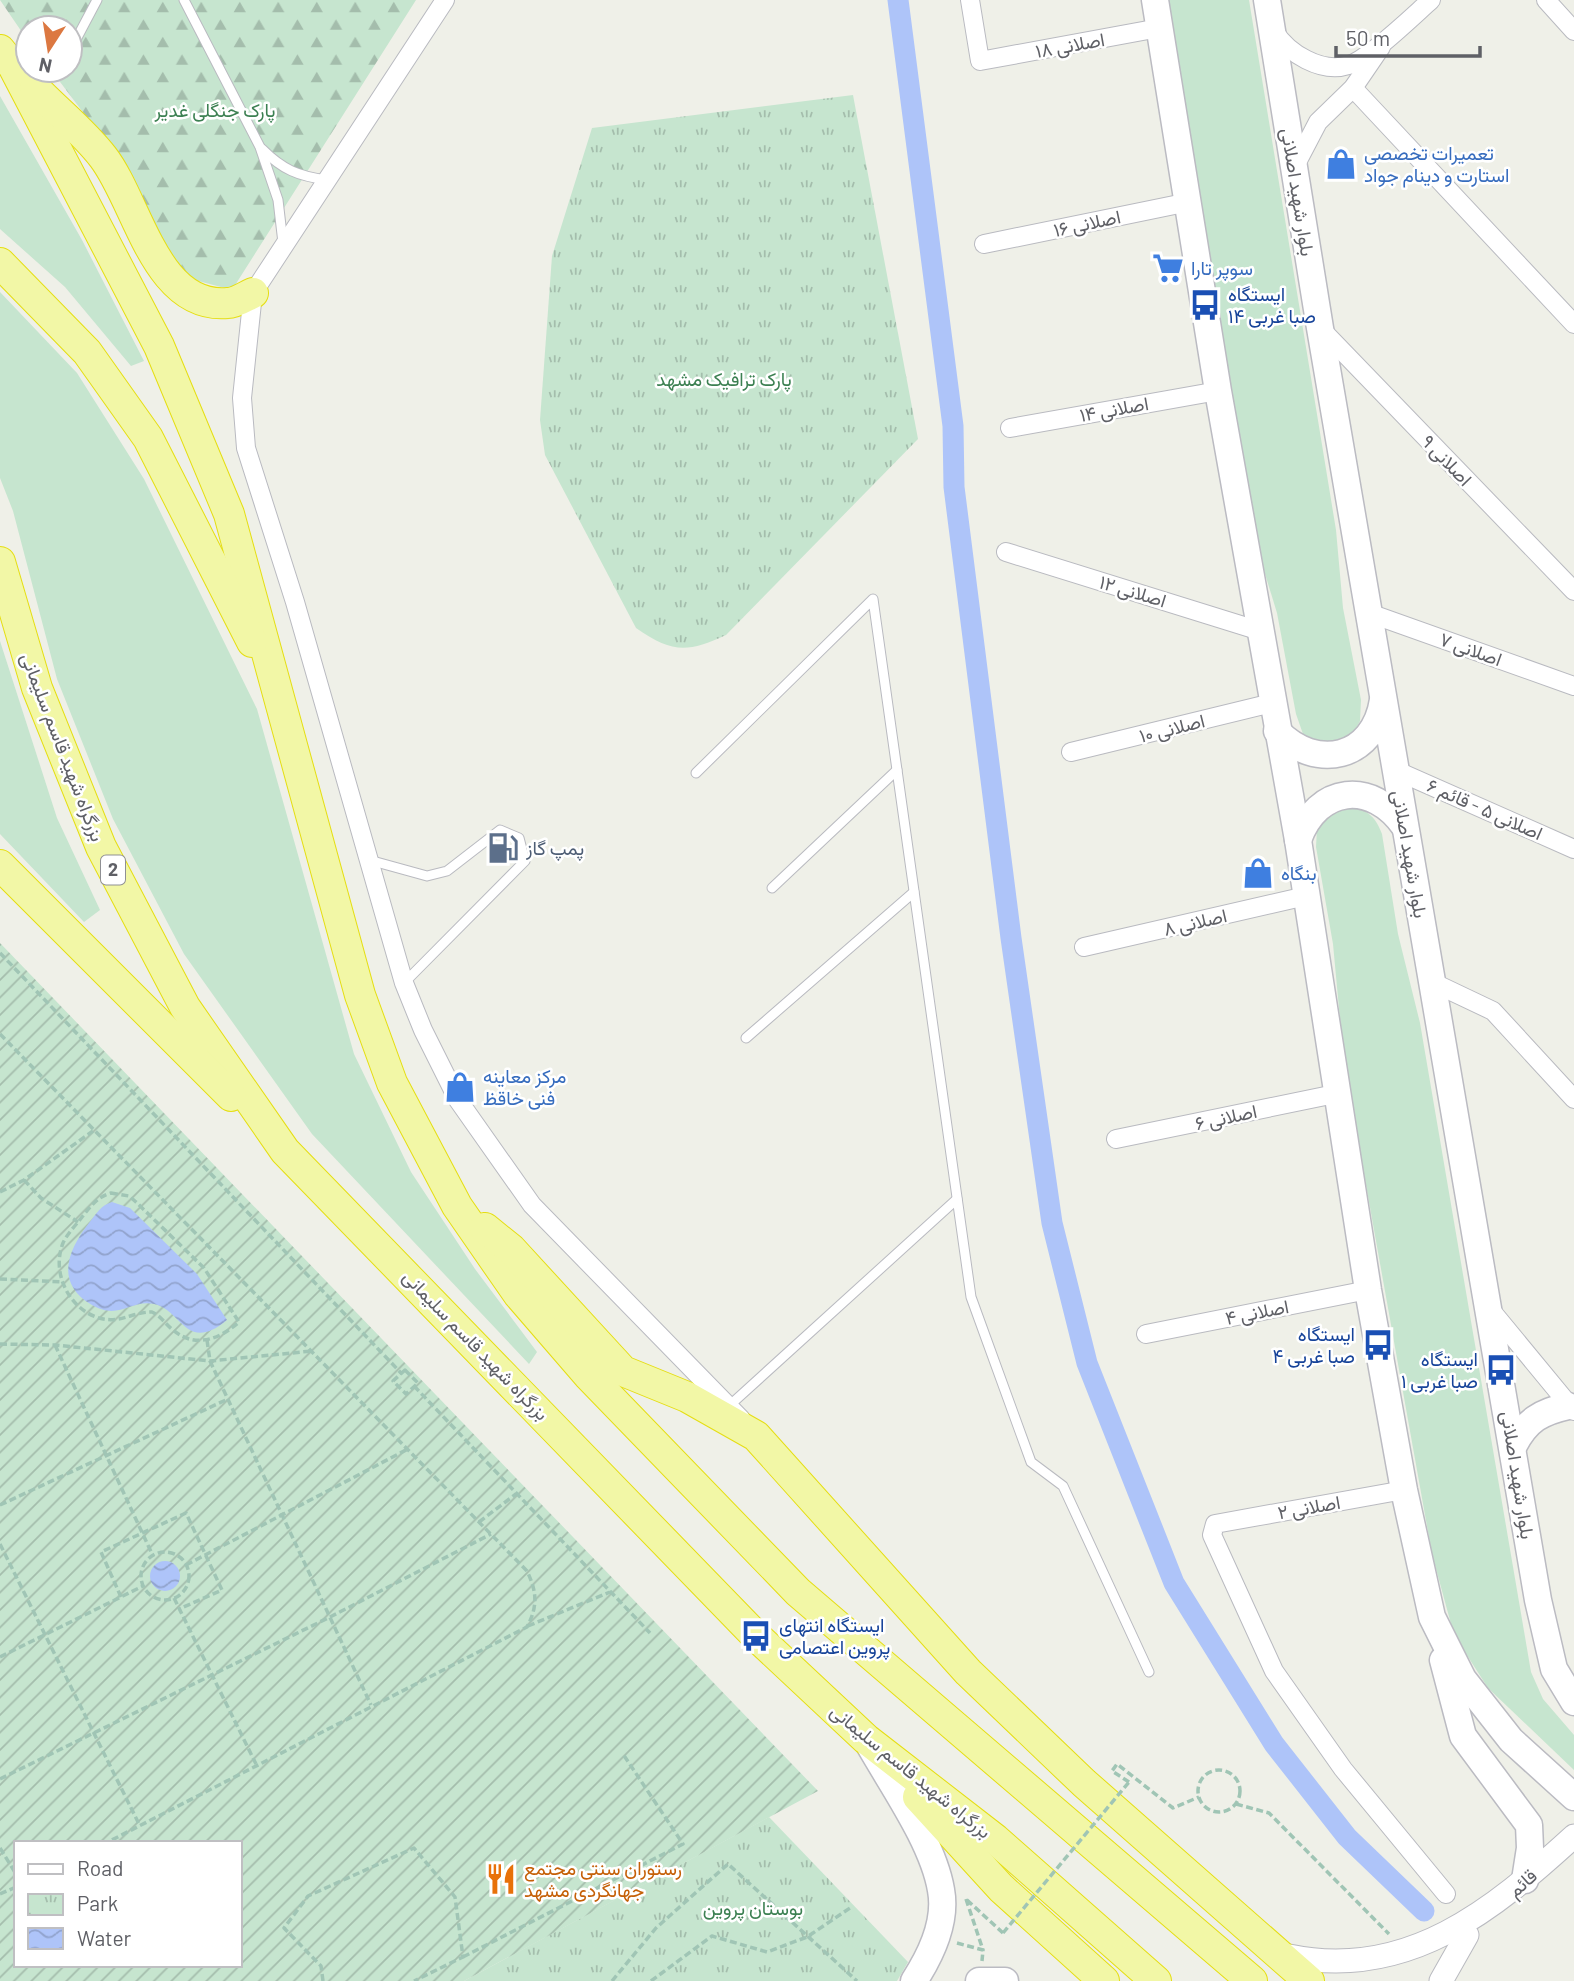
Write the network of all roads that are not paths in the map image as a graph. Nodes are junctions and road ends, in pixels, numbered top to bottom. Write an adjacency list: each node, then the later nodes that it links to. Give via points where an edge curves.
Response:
1 (97, 0): 9 (lane)
2 (184, 0): 15 (lane)
3 (445, 0): 17 (street)
4 (970, 0): 10 (street, اصلانی ۱۸, via 980,61)
5 (1155, 0): 10 (main road)
6 (1431, 0): 12 (street)
7 (1546, 0): 11 (street)
8 (1269, 13): 12 (street, via 1282,44 1302,58 1325,65 1349,65); 16 (main road, بلوار شهید اصلانی)
9 (84, 25)
10 (1159, 28): 18 (main road)
11 (1574, 32)
12 (1387, 39): 14 (street)
13 (6, 58): 22 (highway, via 104,158 169,279 188,295 209,301 229,304); 35 (highway, via 159,346 229,514)
14 (1353, 88): 16 (street, via 1318,122); 23 (street)
15 (260, 146): 17 (lane, via 280,167 299,176); 20 (lane, via 278,200)
16 (1295, 166): 24 (main road, بلوار شهید اصلانی)
17 (327, 180): 20 (street)
18 (1189, 202): 19 (street, اصلانی ۱۶); 25 (main road)
19 (984, 244)
20 (284, 246): 22 (street)
21 (0, 263): 35 (highway, via 87,352 148,438)
22 (253, 293): 44 (street, via 242,398 246,448)
23 (1574, 324)
24 (1320, 328): 29 (street, اصلانی ۹); 30 (main road, بلوار شهید اصلانی)
25 (1218, 391): 26 (street, اصلانی ۱۴); 31 (main road)
26 (1010, 428)
27 (1006, 552): 31 (street, اصلانی ۱۲)
28 (0, 562): 56 (highway, بزرگراه شهید قاسم سلیمانی / 2, via 37,688 101,847 185,1007)
29 (1574, 591)
30 (1369, 613): 32 (street, اصلانی ۷); 33 (main road, بلوار شهید اصلانی)
31 (1260, 631): 34 (main road)
32 (1574, 686)
33 (1383, 697): 36 (main road, via 1372,732 1342,753 1306,753); 39 (main road, بلوار شهید اصلانی)
34 (1272, 703): 36 (main road); 37 (street, اصلانی ۱۰)
35 (283, 705): 58 (highway, via 360,995 392,1083)
36 (1277, 731): 42 (main road)
37 (1071, 752)
38 (897, 770): 40 (lane, via 873,599); 46 (lane); 47 (lane)
39 (1395, 770): 41 (main road, بلوار شهید اصلانی); 43 (street, اصلانی ۵ - قائم ۶)
40 (696, 773)
41 (1405, 827): 42 (main road, via 1381,801 1346,795 1315,810); 50 (main road, بلوار شهید اصلانی)
42 (1298, 840): 48 (main road)
43 (1574, 849)
44 (369, 860): 51 (street); 51 (lane, via 427,876 447,871 500,830 519,838 525,861)
45 (0, 865): 56 (highway)
46 (772, 888)
47 (914, 892): 52 (lane); 57 (lane)
48 (1306, 896): 49 (street, اصلانی ۸); 53 (main road)
49 (1084, 947)
50 (1432, 982): 54 (street, via 1493,1012); 60 (main road, بلوار شهید اصلانی)
51 (404, 983): 62 (street, via 458,1100 532,1205)
52 (746, 1038)
53 (1335, 1094): 55 (street, اصلانی ۶); 59 (main road)
54 (1574, 1098)
55 (1116, 1139)
56 (285, 1151): 70 (highway, بزرگراه شهید قاسم سلیمانی, via 756,1636)
57 (957, 1199): 62 (lane); 68 (lane, via 971,1297 1031,1462 1063,1486)
58 (457, 1206): 64 (highway, via 511,1249 623,1371 687,1397); 82 (highway, via 518,1294 588,1375 798,1592)
59 (1368, 1290): 61 (street, اصلانی ۴); 66 (main road)
60 (1490, 1309): 63 (street); 65 (main road, بلوار شهید اصلانی)
61 (1146, 1334)
62 (729, 1406): 64 (street)
63 (1571, 1408): 65 (main road, via 1544,1411 1524,1426)
64 (756, 1436): 76 (highway, via 968,1672 1084,1783)
65 (1514, 1445): 69 (main road, بلوار شهید اصلانی, via 1546,1642 1554,1668)
66 (1404, 1490): 67 (main road); 74 (street, اصلانی ۲, via 1214,1524 1213,1541 1274,1671 1343,1769)
67 (1432, 1617): 71 (main road, via 1463,1679 1511,1740); 73 (main road, via 1463,1736 1529,1825)
68 (1149, 1672)
69 (1574, 1702)
70 (866, 1739): 77 (main road, via 926,1848 942,1891 938,1937); 80 (highway, via 1001,1888); 81 (highway, بزرگراه شهید قاسم سلیمانی, via 995,1839)
71 (1574, 1797)
72 (1574, 1836): 73 (street, قائم)
73 (1525, 1880): 75 (street, قائم)
74 (1446, 1895)
75 (1470, 1930): 76 (street, via 1418,1962 1388,1972 1332,1971 1310,1966); 84 (street)
76 (1267, 1945): 83 (highway)
77 (914, 1981)
78 (980, 1981): 79 (main road)
79 (1005, 1981)
80 (1104, 1981)
81 (1156, 1981)
82 (1252, 1981)
83 (1309, 1981)
84 (1441, 1981)

